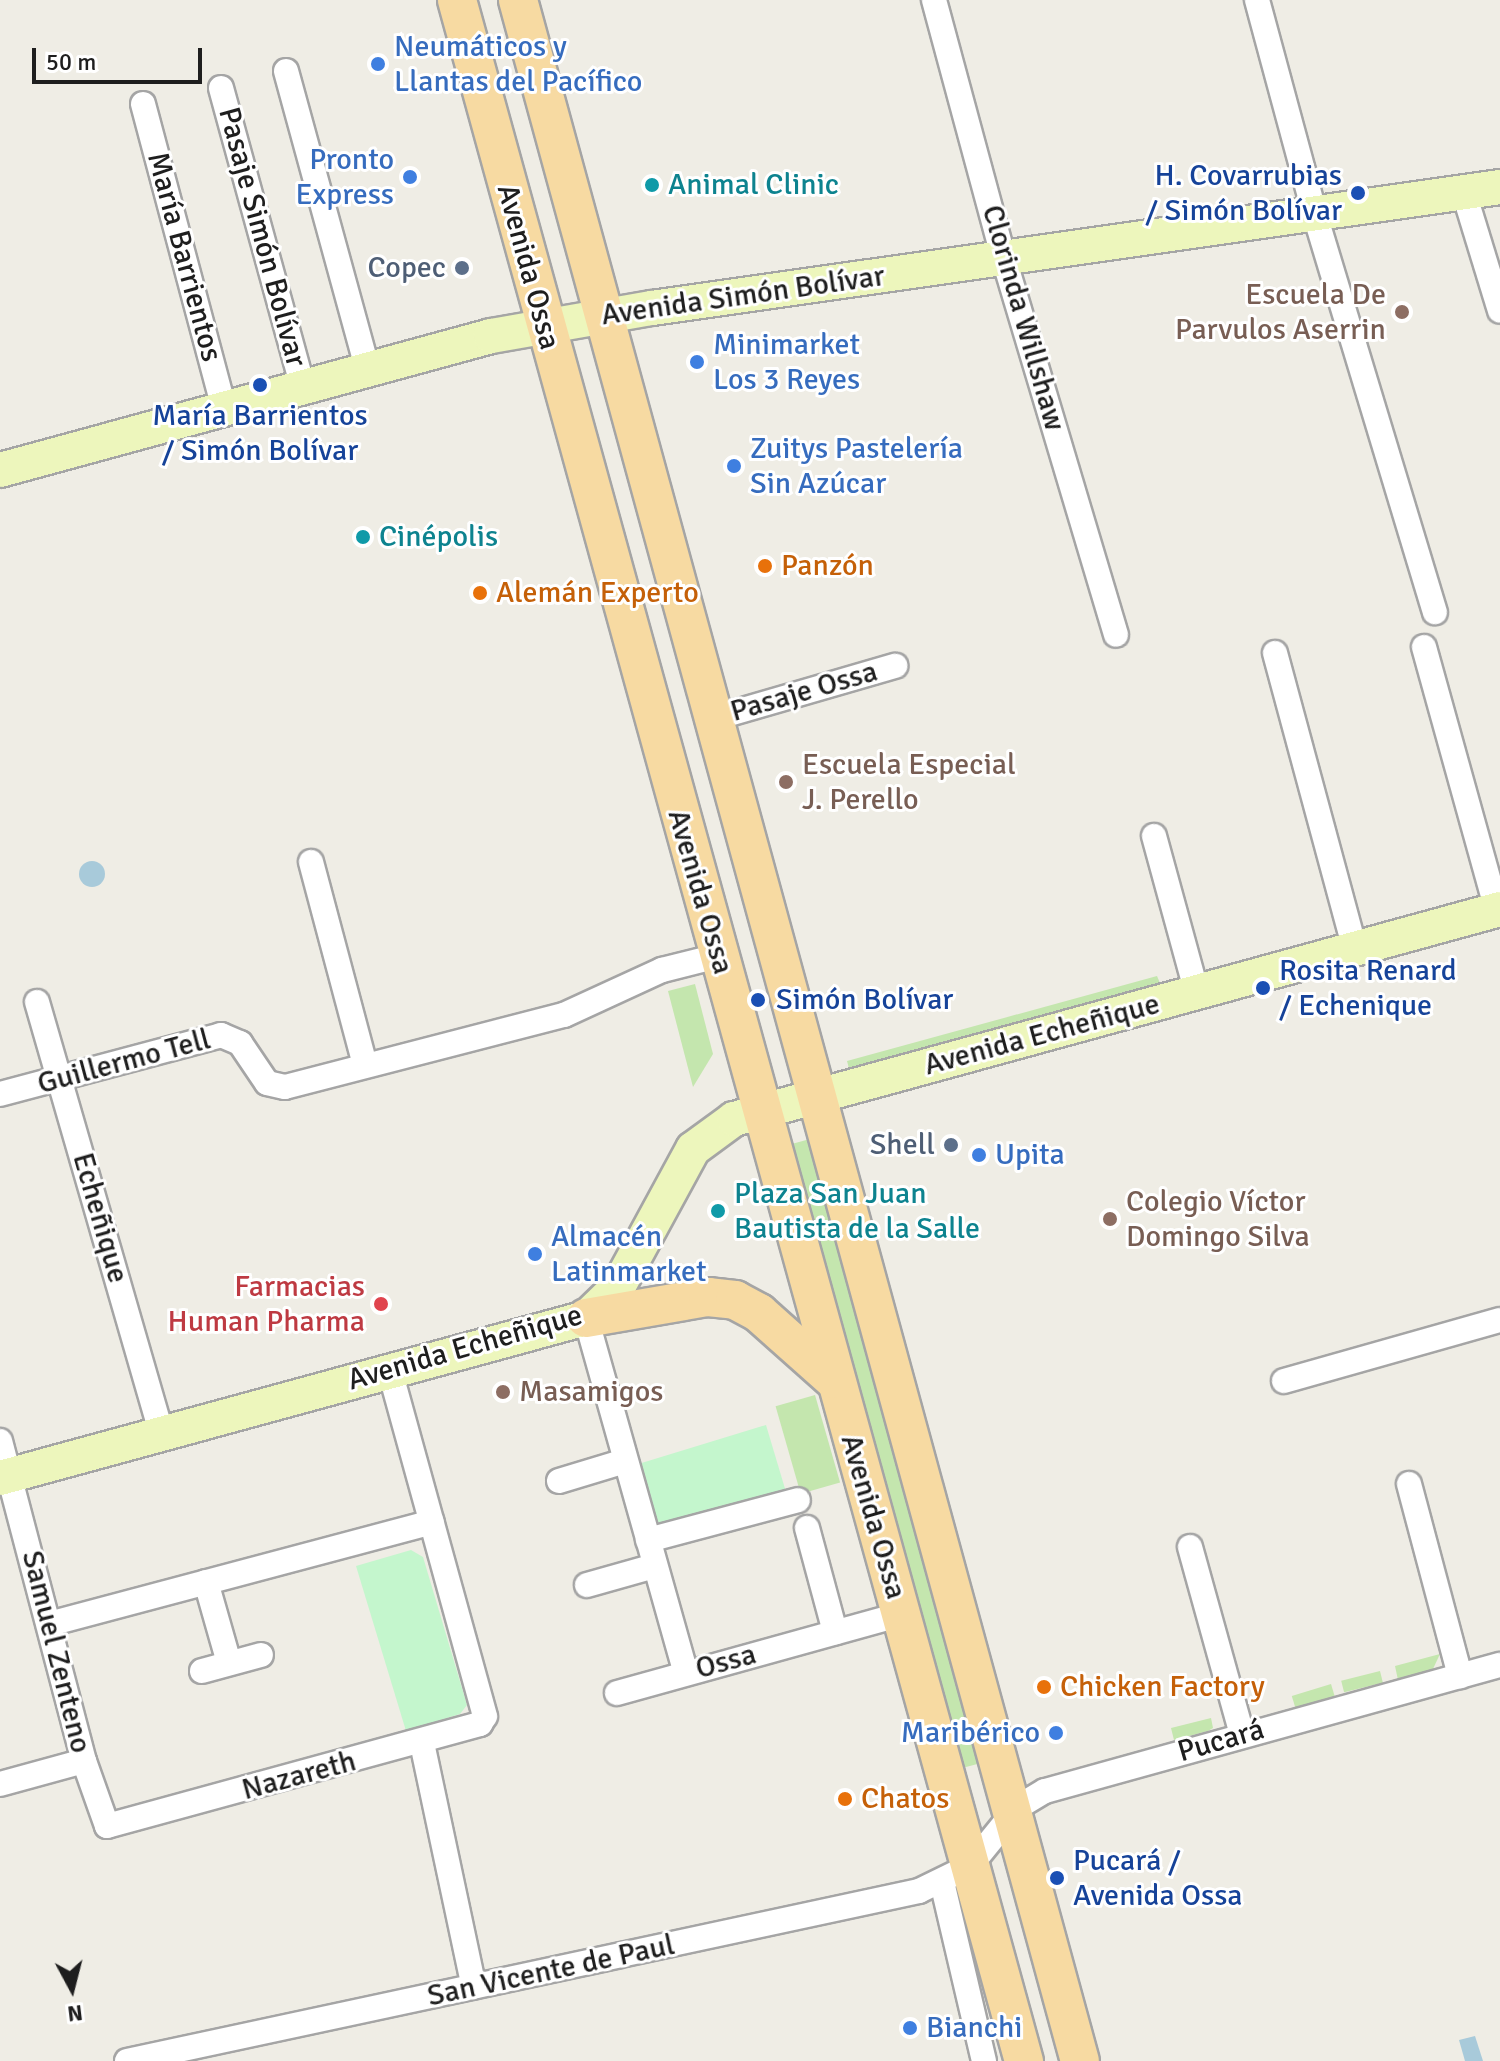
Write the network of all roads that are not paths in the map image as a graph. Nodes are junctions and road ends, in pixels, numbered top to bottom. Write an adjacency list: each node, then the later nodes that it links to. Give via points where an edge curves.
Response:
1 (457, 0): 14 (main road, Avenida Ossa)
2 (518, 0): 13 (main road, Avenida Ossa)
3 (934, 0): 11 (street, Clorinda Willshaw)
4 (1257, 0): 10 (street)
5 (286, 71): 15 (street)
6 (221, 88): 16 (street, Pasaje Simón Bolívar)
7 (143, 104): 17 (street, María Barrientos)
8 (1500, 187): 9 (street, Avenida Simón Bolívar)
9 (1464, 193): 10 (street, Avenida Simón Bolívar); 12 (street)
10 (1315, 215): 11 (street, Avenida Simón Bolívar); 19 (street)
11 (1004, 259): 13 (street, Avenida Simón Bolívar); 20 (street, Clorinda Willshaw)
12 (1500, 311)
13 (603, 317): 14 (street, Avenida Simón Bolívar); 24 (main road, Avenida Ossa)
14 (544, 327): 15 (street, Avenida Simón Bolívar); 29 (main road, Avenida Ossa)
15 (368, 370): 16 (street, Avenida Simón Bolívar)
16 (303, 387): 17 (street, Avenida Simón Bolívar)
17 (224, 409): 18 (street, Avenida Simón Bolívar)
18 (0, 470)
19 (1435, 612)
20 (1116, 635)
21 (1424, 647): 27 (street, Avenida Echeñique)
22 (1275, 653): 28 (street)
23 (895, 666): 24 (street, Pasaje Ossa)
24 (712, 719): 35 (main road, Avenida Ossa)
25 (1154, 836): 30 (street, Avenida Echeñique)
26 (311, 862): 32 (street)
27 (1498, 909): 28 (street, Avenida Echeñique)
28 (1355, 949): 30 (street, Avenida Echeñique)
29 (718, 956): 32 (street, Guillermo Tell, via 662,970 564,1015); 36 (main road, Avenida Ossa)
30 (1197, 993): 35 (street, Avenida Echeñique)
31 (37, 1002): 33 (street, Echeñique)
32 (365, 1065): 33 (street, Guillermo Tell, via 279,1088 267,1083 240,1043 221,1035)
33 (60, 1079): 34 (street, Guillermo Tell); 42 (street, Echeñique)
34 (0, 1094)
35 (815, 1098): 36 (street, Avenida Echeñique); 70 (main road, Avenida Ossa)
36 (760, 1112): 37 (street, Avenida Echeñique, via 721,1126 693,1149 618,1287); 40 (main road, Avenida Ossa)
37 (586, 1318): 39 (street, Avenida Echeñique); 40 (main road, via 708,1297 735,1300 759,1313); 44 (street)
38 (1500, 1320): 41 (street)
39 (390, 1372): 42 (street, Avenida Echeñique); 49 (street)
40 (835, 1381): 56 (main road, Avenida Ossa)
41 (1284, 1381)
42 (162, 1434): 45 (street, Avenida Echeñique)
43 (0, 1441): 45 (street)
44 (625, 1461): 46 (street); 51 (street)
45 (5, 1476): 57 (street, Samuel Zenteno)
46 (559, 1481)
47 (1409, 1484): 64 (street)
48 (798, 1500): 51 (street)
49 (432, 1522): 54 (street); 67 (street, Nazareth, via 485,1716 480,1724)
50 (807, 1528): 58 (street)
51 (648, 1540): 53 (street)
52 (1190, 1547): 66 (street)
53 (654, 1566): 55 (street); 63 (street)
54 (206, 1582): 57 (street); 60 (street)
55 (587, 1585)
56 (901, 1614): 58 (street, Ossa); 72 (main road, Avenida Ossa)
57 (49, 1624): 68 (street, Samuel Zenteno)
58 (835, 1632): 63 (street, Ossa)
59 (261, 1655): 60 (street)
60 (229, 1663): 62 (street)
61 (1500, 1665): 64 (street, Pucará)
62 (202, 1671)
63 (686, 1673): 65 (street, Ossa)
64 (1460, 1676): 66 (street, Pucará)
65 (617, 1693)
66 (1242, 1735): 70 (street, Pucará, via 1045,1791)
67 (422, 1743): 71 (street, Nazareth); 73 (street)
68 (84, 1761): 69 (street); 71 (street, Samuel Zenteno)
69 (0, 1784)
70 (1012, 1815): 72 (street, Pucará); 77 (main road, Avenida Ossa)
71 (107, 1826)
72 (956, 1874): 73 (street, San Vicente de Paul); 75 (street, Avenida Ossa); 76 (main road, Avenida Ossa)
73 (474, 1987): 74 (street, San Vicente de Paul)
74 (127, 2061)
75 (984, 2061)
76 (1024, 2061)
77 (1080, 2061)

